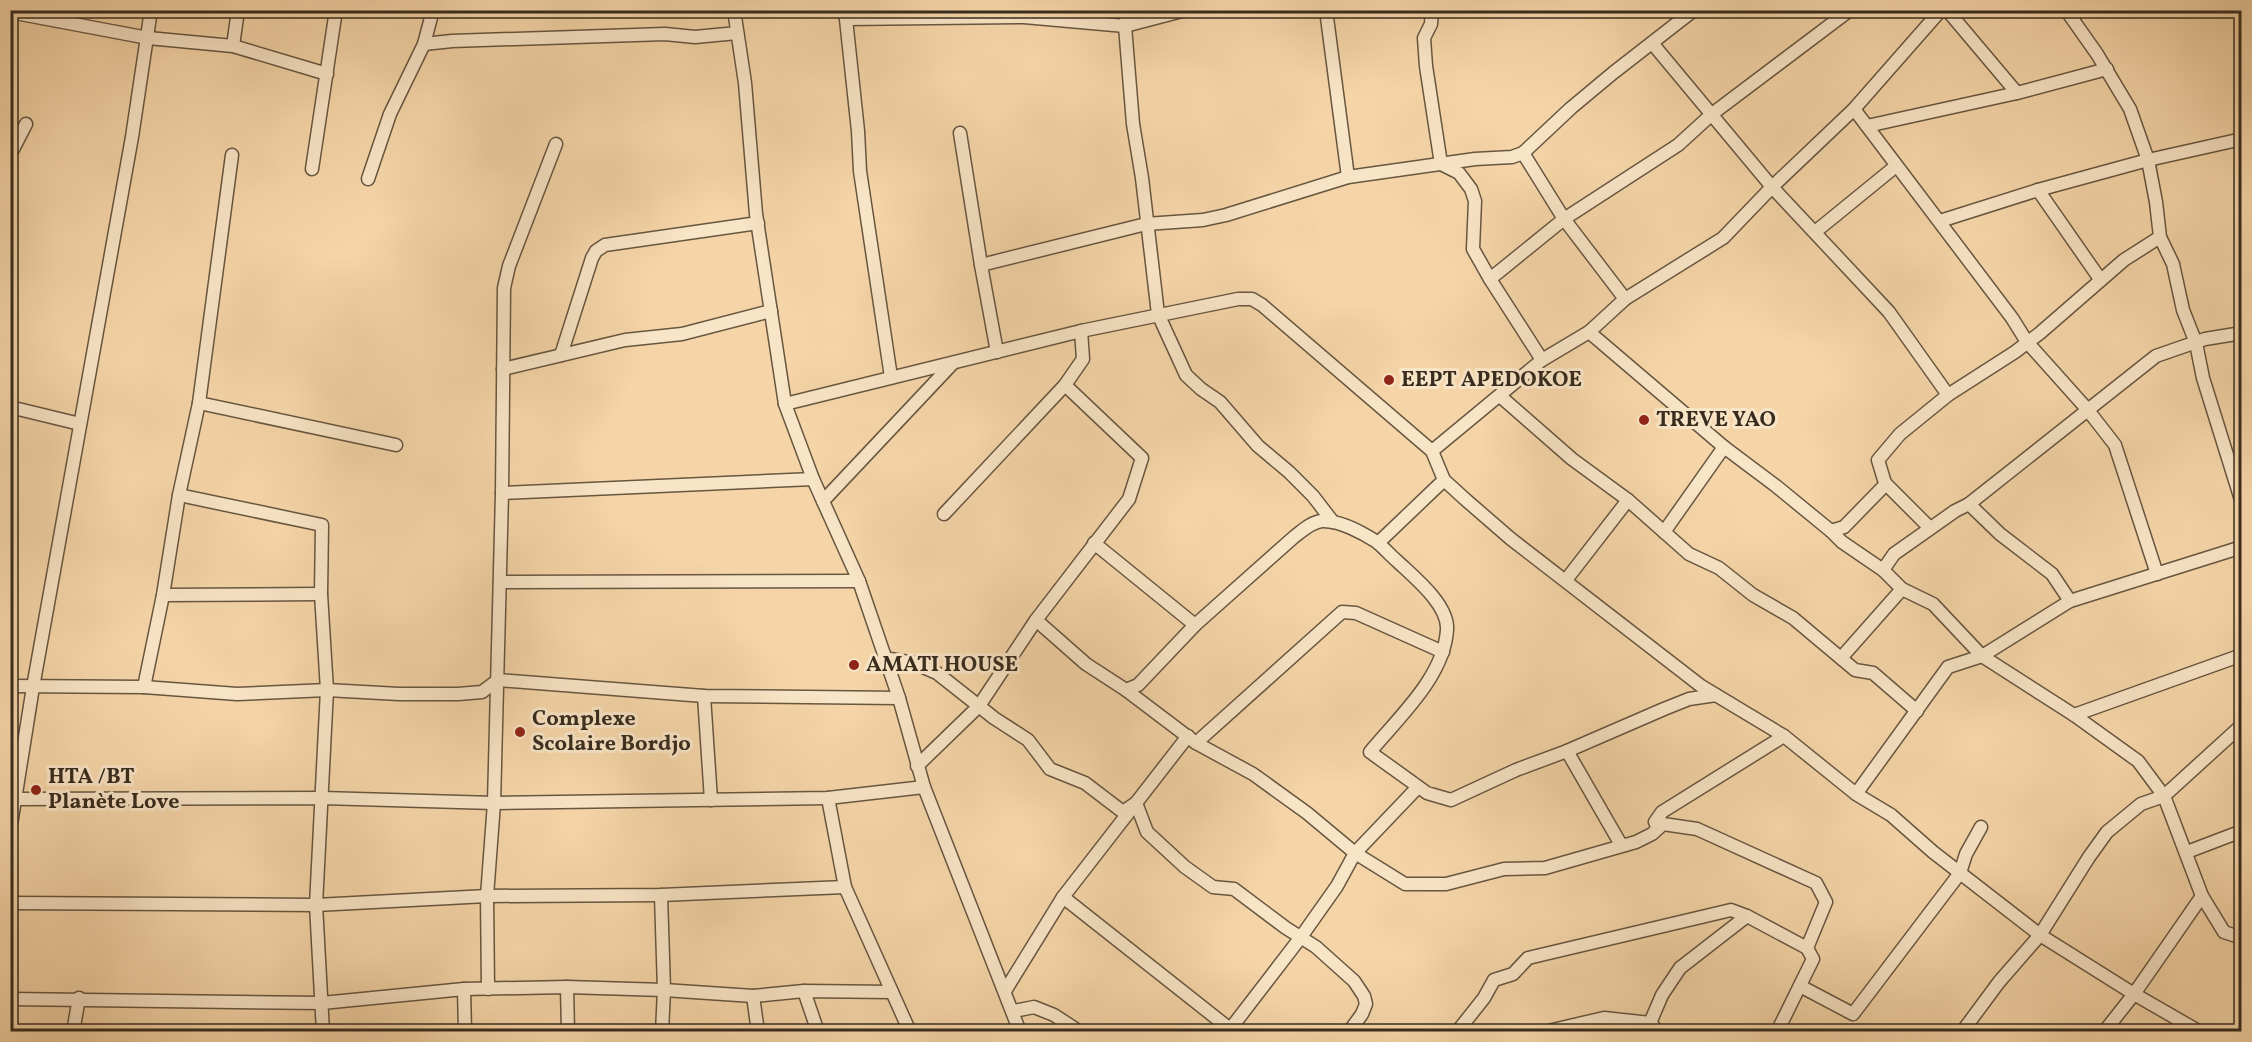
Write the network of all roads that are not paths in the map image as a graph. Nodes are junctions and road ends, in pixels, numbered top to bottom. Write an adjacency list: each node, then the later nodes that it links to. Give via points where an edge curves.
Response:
1 (152, 10): 22 (street)
2 (238, 10): 25 (street)
3 (336, 10): 27 (street)
4 (433, 10): 24 (street)
5 (734, 10): 21 (street)
6 (1128, 10): 20 (street)
7 (1186, 10): 20 (street)
8 (1326, 10): 43 (street)
9 (1432, 10): 40 (street, via 1424,38)
10 (1694, 10): 23 (street)
11 (1850, 10): 30 (street)
12 (1941, 10): 29 (street)
13 (1947, 10): 28 (street)
14 (2066, 10): 26 (street)
15 (10, 12): 17 (street)
16 (950, 13): 18 (street); 19 (street)
17 (40, 14): 22 (street)
18 (845, 15): 69 (street, via 862,190)
19 (1052, 15): 20 (street)
20 (1125, 26): 50 (street)
21 (737, 33): 24 (street); 49 (street)
22 (148, 38): 25 (street); 77 (street)
23 (1652, 43): 30 (street); 36 (street, via 1571,108)
24 (424, 44): 44 (street, via 390,114)
25 (232, 46): 27 (street)
26 (2107, 69): 28 (street); 39 (street, via 2130,109)
27 (327, 74): 42 (street)
28 (2017, 93): 32 (street)
29 (1854, 109): 32 (street); 45 (street)
30 (1712, 114): 45 (street); 47 (street, via 1678,145)
31 (26, 124): 37 (street)
32 (1867, 126): 41 (street)
33 (960, 133): 53 (street)
34 (2241, 139): 39 (street)
35 (556, 144): 68 (street, via 506,277)
36 (1523, 153): 40 (street); 47 (street)
37 (10, 154)
38 (232, 155): 73 (street)
39 (2148, 160): 46 (street); 52 (street)
40 (1441, 164): 43 (street); 54 (street, via 1459,173 1471,189 1475,201 1473,249)
41 (1896, 166): 48 (street); 51 (street)
42 (312, 169)
43 (1348, 177): 50 (street, via 1226,215)
44 (368, 179)
45 (1772, 187): 51 (street); 56 (street, via 1723,237)
46 (2038, 190): 48 (street); 55 (street)
47 (1564, 219): 54 (street); 56 (street)
48 (1940, 221): 62 (street)
49 (758, 224): 57 (street); 65 (street, via 600,248 591,258)
50 (1146, 224): 53 (street); 58 (street)
51 (1815, 232): 71 (street, via 1889,312)
52 (2160, 237): 55 (street); 63 (street, via 2173,264 2183,310)
53 (981, 265): 64 (street)
54 (1490, 279): 66 (street)
55 (2100, 279): 62 (street)
56 (1625, 299): 60 (street)
57 (771, 311): 65 (street, via 682,334 625,340); 74 (street)
58 (1158, 314): 59 (street); 80 (street, via 1252,299); 91 (street, via 1186,375 1220,402 1258,446 1313,496)
59 (1081, 331): 64 (street); 70 (street, via 1083,359)
60 (1589, 332): 66 (street); 79 (street)
61 (2241, 333): 63 (street)
62 (2026, 342): 71 (street); 76 (street)
63 (2196, 343): 76 (street, via 2156,356); 88 (street)
64 (997, 352): 67 (street)
65 (561, 355): 68 (street)
66 (1542, 360): 72 (street)
67 (954, 363): 69 (street); 87 (street)
68 (502, 369): 84 (street)
69 (891, 376): 74 (street)
70 (1065, 385): 90 (street); 95 (street, via 1142,458 1130,499)
71 (1948, 395): 83 (street, via 1900,434 1880,456 1878,465)
72 (1500, 396): 80 (street); 86 (street, via 1572,459)
73 (199, 403): 78 (street); 85 (street)
74 (785, 404): 81 (street)
75 (10, 407): 77 (street)
76 (2087, 409): 89 (street); 99 (street, via 2115,445)
77 (80, 424): 116 (street)
78 (396, 445)
79 (1724, 447): 93 (street); 94 (street)
80 (1432, 451): 82 (street)
81 (813, 479): 84 (street); 87 (street)
82 (1444, 480): 96 (street); 100 (street, via 1511,539)
83 (1885, 483): 92 (street); 93 (street, via 1844,527)
84 (502, 493): 102 (street)
85 (179, 495): 104 (street, via 322,525); 105 (street)
86 (1628, 500): 94 (street); 100 (street)
87 (823, 501): 101 (street)
88 (2241, 503)
89 (1969, 504): 92 (street); 106 (street, via 2052,574)
90 (944, 514)
91 (1333, 522): 96 (street); 108 (street, via 1307,526)
92 (1930, 528): 98 (street, via 1894,554)
93 (1831, 531): 98 (street)
94 (1664, 532): 113 (street, via 1689,554 1719,568 1753,595 1793,618)
95 (1094, 543): 107 (street); 108 (street)
96 (1378, 543): 109 (street, via 1422,584 1442,611 1448,628)
97 (2241, 547): 99 (street)
98 (1883, 570): 103 (street)
99 (2157, 574): 106 (street)
100 (1566, 580): 120 (street)
101 (859, 581): 102 (street); 112 (street)
102 (500, 582): 114 (street)
103 (1902, 589): 111 (street, via 1933,604); 113 (street)
104 (321, 594): 105 (street); 118 (street)
105 (163, 595): 117 (street)
106 (2070, 601): 111 (street)
107 (1036, 620): 119 (street, via 1086,664); 123 (street)
108 (1196, 625): 119 (street, via 1138,685)
109 (1443, 652): 128 (street, via 1356,613 1342,612); 132 (street, via 1436,670 1370,752)
110 (2241, 655): 125 (street)
111 (1982, 656): 124 (street, via 1948,667); 125 (street)
112 (884, 658): 122 (street); 123 (street, via 914,663 937,673)
113 (1841, 658): 124 (street, via 1855,670 1872,673)
114 (498, 680): 118 (street, via 482,692 458,694); 121 (street); 139 (street)
115 (10, 686): 116 (street)
116 (33, 687): 117 (street); 137 (street)
117 (144, 687): 118 (street, via 237,694)
118 (327, 690): 135 (street)
119 (1126, 690): 128 (street)
120 (1716, 695): 127 (street); 129 (street, via 1689,699)
121 (704, 696): 122 (street); 138 (street)
122 (899, 698): 130 (street)
123 (979, 706): 130 (street); 140 (street, via 1028,740 1050,769 1085,783 1124,812)
124 (1917, 711): 133 (street)
125 (2074, 715): 134 (street, via 2138,761)
126 (2241, 725): 134 (street)
127 (1784, 736): 133 (street); 141 (street, via 1662,812 1655,826)
128 (1192, 740): 140 (street); 147 (street, via 1265,782)
129 (1567, 751): 132 (street, via 1451,800); 145 (street, via 1603,816)
130 (917, 766): 131 (street)
131 (924, 787): 136 (street); 167 (street)
132 (1418, 787): 147 (street)
133 (1856, 794): 148 (street, via 1891,815)
134 (2164, 796): 146 (street); 157 (street, via 2141,804 2107,832)
135 (322, 798): 137 (street); 139 (street); 155 (street)
136 (828, 798): 138 (street); 149 (street)
137 (13, 800): 143 (street)
138 (711, 800): 139 (street)
139 (494, 803): 151 (street)
140 (1136, 803): 153 (street); 158 (street, via 1147,832 1185,867 1214,887 1233,889)
141 (1663, 824): 145 (street, via 1652,834); 160 (street, via 1697,829 1816,884 1826,902)
142 (1981, 827): 148 (street)
143 (10, 831)
144 (2241, 831): 146 (street)
145 (1625, 845): 147 (street, via 1545,868 1504,869 1446,884 1405,884)
146 (2187, 852): 152 (street)
147 (1355, 853): 158 (street)
148 (1960, 873): 157 (street); 161 (street, via 1853,1014)
149 (845, 887): 150 (street); 168 (street)
150 (661, 895): 151 (street); 165 (street)
151 (487, 896): 155 (street); 164 (street)
152 (2202, 896): 159 (street, via 2224,932); 169 (street)
153 (1064, 897): 167 (street); 176 (street)
154 (10, 903): 155 (street)
155 (316, 905): 173 (street)
156 (1747, 916): 160 (street); 175 (street, via 1680,968 1662,994); 188 (street, via 1731,910 1528,958 1513,974 1494,980)
157 (2040, 935): 169 (street); 191 (street)
158 (1301, 937): 176 (street); 187 (street, via 1342,968 1364,996 1365,1008)
159 (2241, 938)
160 (1808, 948): 161 (street, via 1813,959)
161 (1800, 986): 190 (street)
162 (567, 987): 164 (street); 165 (street); 180 (street)
163 (464, 989): 164 (street); 173 (street); 179 (street)
164 (488, 989)
165 (664, 990): 170 (street); 181 (street)
166 (804, 991): 168 (street); 170 (street); 183 (street)
167 (1005, 991): 174 (street)
168 (892, 992): 184 (street)
169 (2134, 994): 192 (street); 193 (street)
170 (753, 996): 182 (street)
171 (80, 998): 172 (street); 173 (street); 177 (street)
172 (10, 999)
173 (322, 1003): 178 (street)
174 (1014, 1011): 185 (street); 186 (street, via 1034,1007)
175 (1655, 1027): 189 (street, via 1604,1018)
176 (1229, 1030)
177 (74, 1032)
178 (323, 1032)
179 (465, 1032)
180 (568, 1032)
181 (662, 1032)
182 (758, 1032)
183 (818, 1032)
184 (910, 1032)
185 (1020, 1032)
186 (1080, 1032)
187 (1349, 1032)
188 (1457, 1032)
189 (1544, 1032)
190 (1777, 1032)
191 (1962, 1032)
192 (2104, 1032)
193 (2200, 1032)

